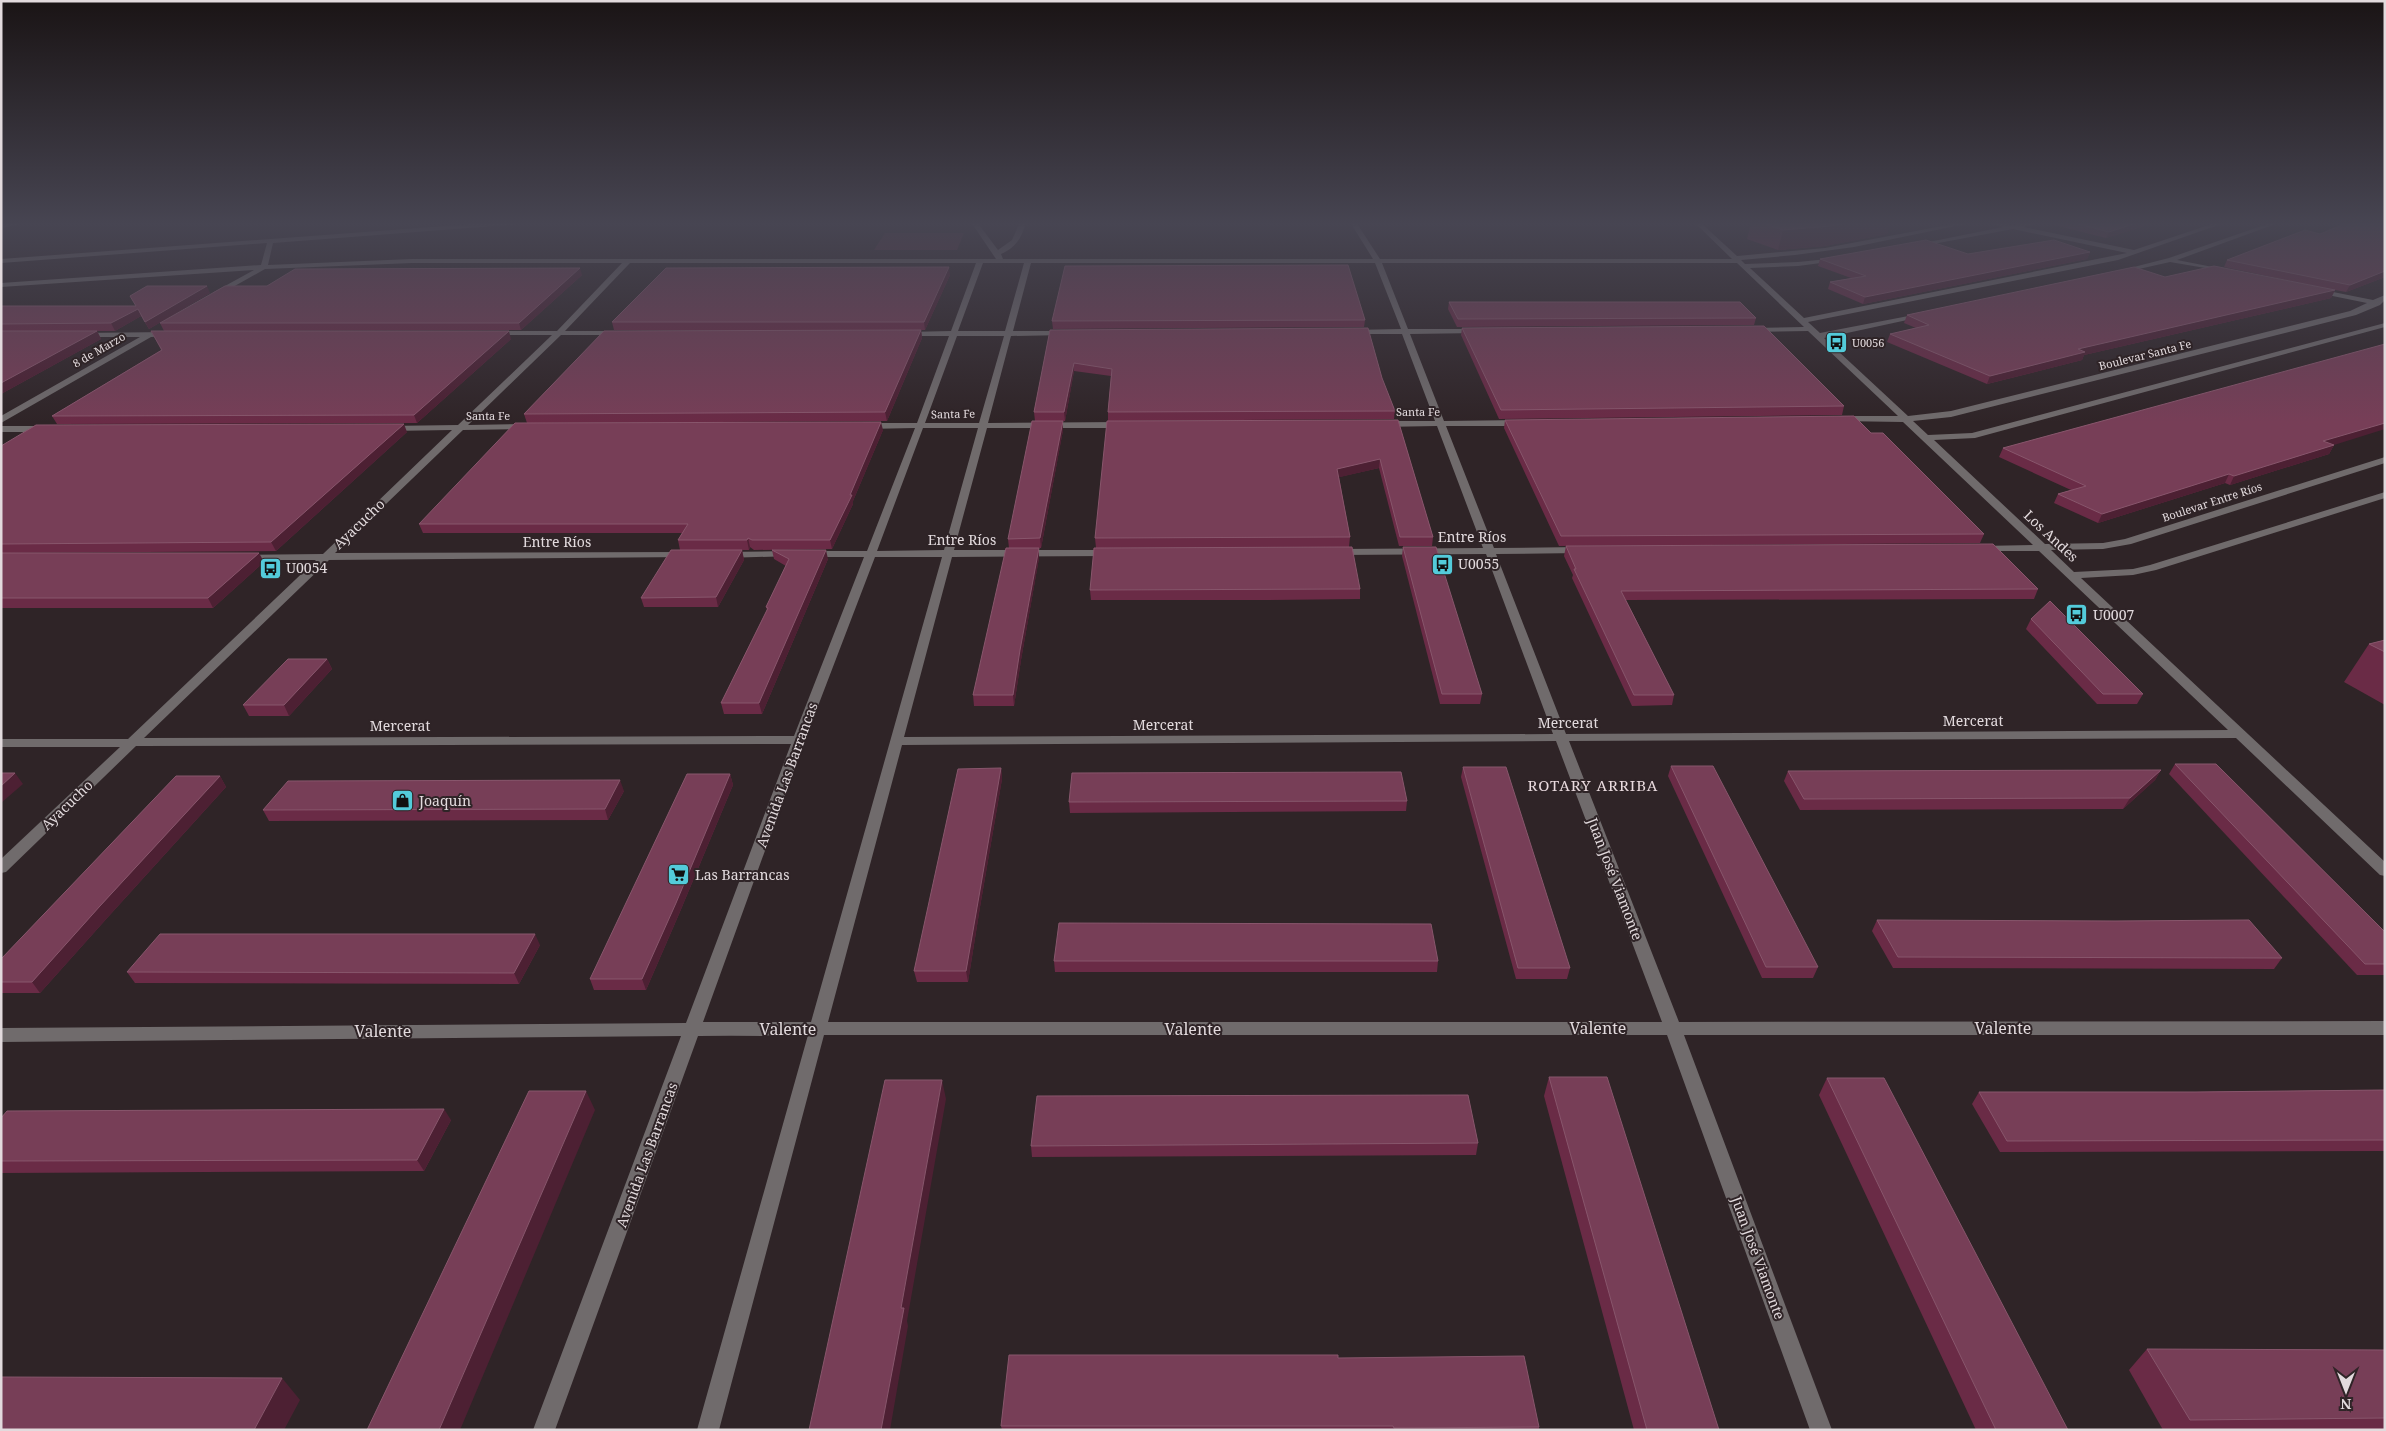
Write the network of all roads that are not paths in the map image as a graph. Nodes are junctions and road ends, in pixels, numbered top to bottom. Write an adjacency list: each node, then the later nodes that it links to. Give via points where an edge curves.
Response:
1 (226, 289): 10 (street)
2 (601, 289): 23 (street, Ayacucho)
3 (970, 289): 29 (street, Avenida Las Barrancas)
4 (1020, 289): 30 (street)
5 (1388, 289): 21 (street, Juan José Viamonte)
6 (1768, 289): 14 (street, Los Andes)
7 (1964, 289): 14 (street)
8 (2310, 289): 11 (street)
9 (2385, 297): 11 (street, Boulevar Santa Fe)
10 (206, 300)
11 (2374, 302): 12 (street); 33 (street, Boulevar Santa Fe, via 2353,313 2188,356 1951,414)
12 (2385, 305)
13 (1932, 312): 32 (street, via 1841,334)
14 (1802, 321): 18 (street, Los Andes)
15 (165, 325): 26 (street, 8 de Marzo)
16 (2385, 325): 48 (street, via 1972,436)
17 (1742, 330): 18 (street)
18 (1811, 330): 32 (street, Los Andes)
19 (1483, 331): 21 (street)
20 (1344, 332): 21 (street)
21 (1404, 332): 38 (street, Juan José Viamonte)
22 (480, 333): 23 (street)
23 (559, 333): 24 (street); 45 (street, Ayacucho)
24 (628, 333)
25 (1078, 333): 30 (street)
26 (148, 334): 27 (street); 31 (street); 34 (street, 8 de Marzo)
27 (178, 334)
28 (895, 334): 29 (street)
29 (954, 334): 30 (street); 42 (street, Avenida Las Barrancas)
30 (1008, 334): 39 (street)
31 (70, 335)
32 (1818, 336): 33 (street, Los Andes)
33 (1906, 419): 35 (street); 48 (street, Los Andes)
34 (1, 420)
35 (1826, 420)
36 (1530, 423): 38 (street, Santa Fe)
37 (1371, 424): 38 (street, Santa Fe)
38 (1441, 424): 54 (street, Juan José Viamonte)
39 (983, 425): 40 (street, Santa Fe); 42 (street, Santa Fe); 58 (street)
40 (1132, 425)
41 (860, 426): 42 (street, Santa Fe)
42 (920, 426): 57 (street, Avenida Las Barrancas)
43 (540, 427): 45 (street, Santa Fe)
44 (380, 428): 45 (street, Santa Fe)
45 (460, 428): 61 (street, Ayacucho)
46 (1, 429): 47 (street)
47 (51, 429)
48 (1926, 438): 51 (street, Los Andes)
49 (2385, 460): 51 (street, Boulevar Entre Ríos, via 2127,542)
50 (2385, 495): 63 (street, via 2152,568)
51 (2043, 548): 52 (street); 63 (street, Los Andes)
52 (1974, 549)
53 (1588, 550): 54 (street, Entre Ríos)
54 (1490, 551): 55 (street, Entre Ríos); 65 (street, Juan José Viamonte)
55 (1323, 552)
56 (1117, 553): 58 (street, Entre Ríos)
57 (871, 554): 58 (street, Entre Ríos); 60 (street, Entre Ríos); 66 (street, Avenida Las Barrancas)
58 (948, 554): 67 (street)
59 (692, 555): 61 (street, Entre Ríos)
60 (712, 555)
61 (325, 556): 62 (street, Entre Ríos); 68 (street, Ayacucho)
62 (238, 557)
63 (2071, 575): 64 (street, Los Andes)
64 (2240, 734): 65 (street, Mercerat); 71 (street, Los Andes)
65 (1561, 738): 67 (street, Mercerat); 72 (street, Juan José Viamonte)
66 (799, 740): 68 (street, Mercerat); 74 (street, Avenida Las Barrancas)
67 (897, 741): 75 (street)
68 (134, 742): 69 (street, Mercerat); 70 (street, Ayacucho)
69 (1, 743)
70 (1, 868)
71 (2385, 872)
72 (1673, 1028): 73 (street, Valente); 75 (street, Valente); 79 (street, Juan José Viamonte)
73 (2385, 1028)
74 (694, 1029): 75 (street, Valente); 76 (street, Valente); 77 (street, Avenida Las Barrancas)
75 (818, 1029): 78 (street)
76 (1, 1035)
77 (544, 1430)
78 (708, 1430)
79 (1821, 1430)

